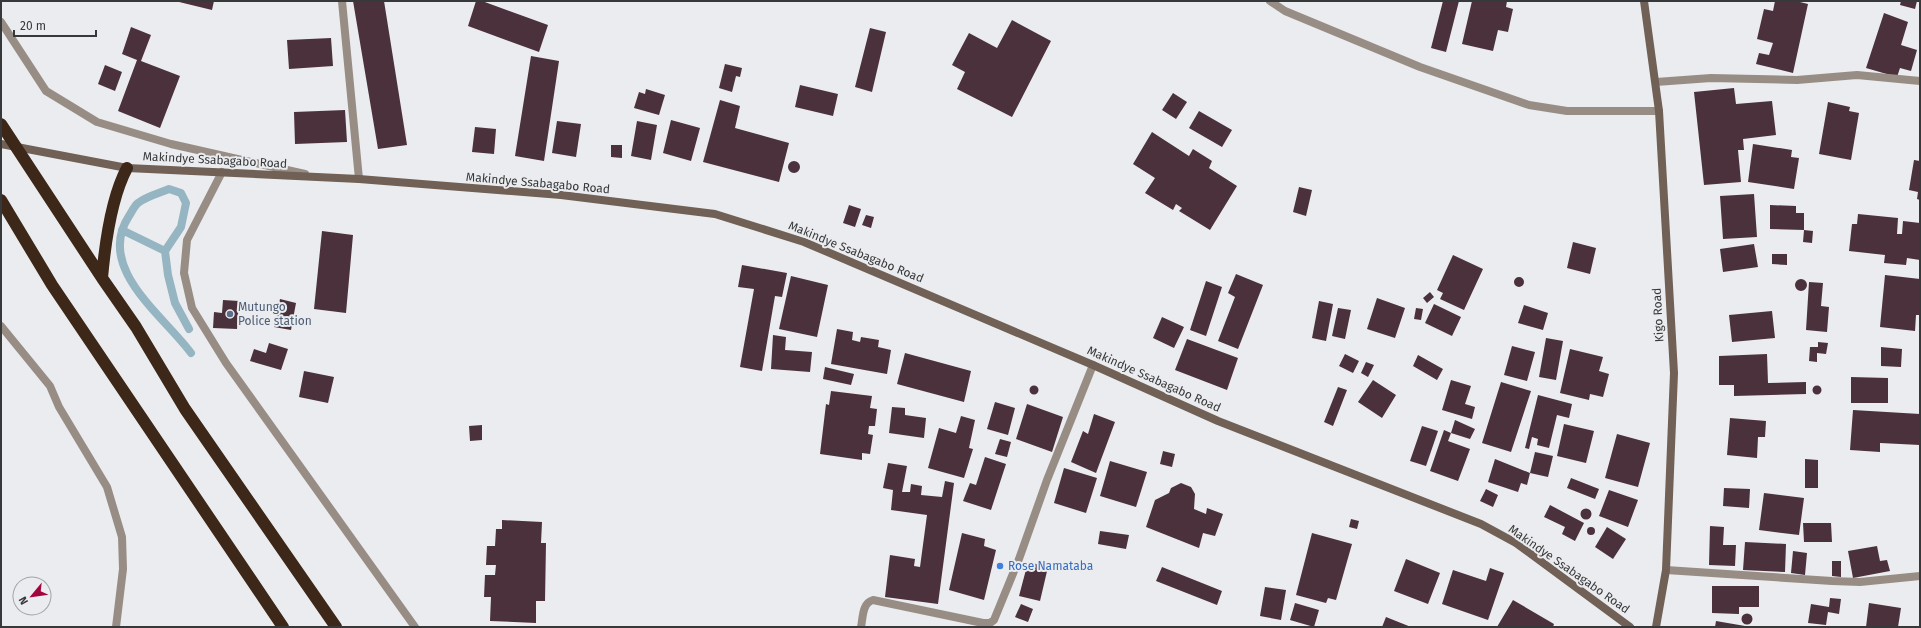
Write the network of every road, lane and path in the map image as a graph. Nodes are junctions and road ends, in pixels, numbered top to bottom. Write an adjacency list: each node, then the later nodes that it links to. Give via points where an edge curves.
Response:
1 (342, 1): 14 (street)
2 (1270, 1): 7 (street, via 1285,11 1420,68 1529,105 1567,111)
3 (1644, 1): 6 (street, Kigo Road)
4 (1, 22): 13 (street, via 46,91 97,122 171,144)
5 (1920, 81): 6 (street, via 1857,75 1798,80 1711,78)
6 (1656, 82): 7 (street, Kigo Road)
7 (1659, 111): 19 (street, Kigo Road, via 1674,373)
8 (1, 124): 10 (highway)
9 (1, 144): 10 (street, Makindye Ssabagabo Road)
10 (14, 146): 11 (street, Makindye Ssabagabo Road); 16 (highway)
11 (127, 168): 12 (street, Makindye Ssabagabo Road); 16 (highway, via 119,182 105,245)
12 (222, 172): 13 (street, Makindye Ssabagabo Road); 24 (street, via 187,240 184,273 192,308 230,369)
13 (317, 177): 14 (street, Makindye Ssabagabo Road)
14 (359, 179): 18 (street, Makindye Ssabagabo Road, via 561,196 714,214 804,242)
15 (1, 200): 22 (highway, via 52,284)
16 (102, 278): 23 (highway, via 136,327 185,409)
17 (1, 326): 21 (street, via 50,386 59,407 107,487 122,537 122,569)
18 (1093, 364): 25 (street, via 994,620 983,623 873,600 866,605); 26 (street, Makindye Ssabagabo Road, via 1218,421 1481,524 1516,543)
19 (1666, 570): 20 (street, via 1860,582); 27 (street, Kigo Road)
20 (1920, 576)
21 (116, 627)
22 (283, 627)
23 (336, 627)
24 (415, 627)
25 (861, 627)
26 (1630, 627)
27 (1656, 627)

